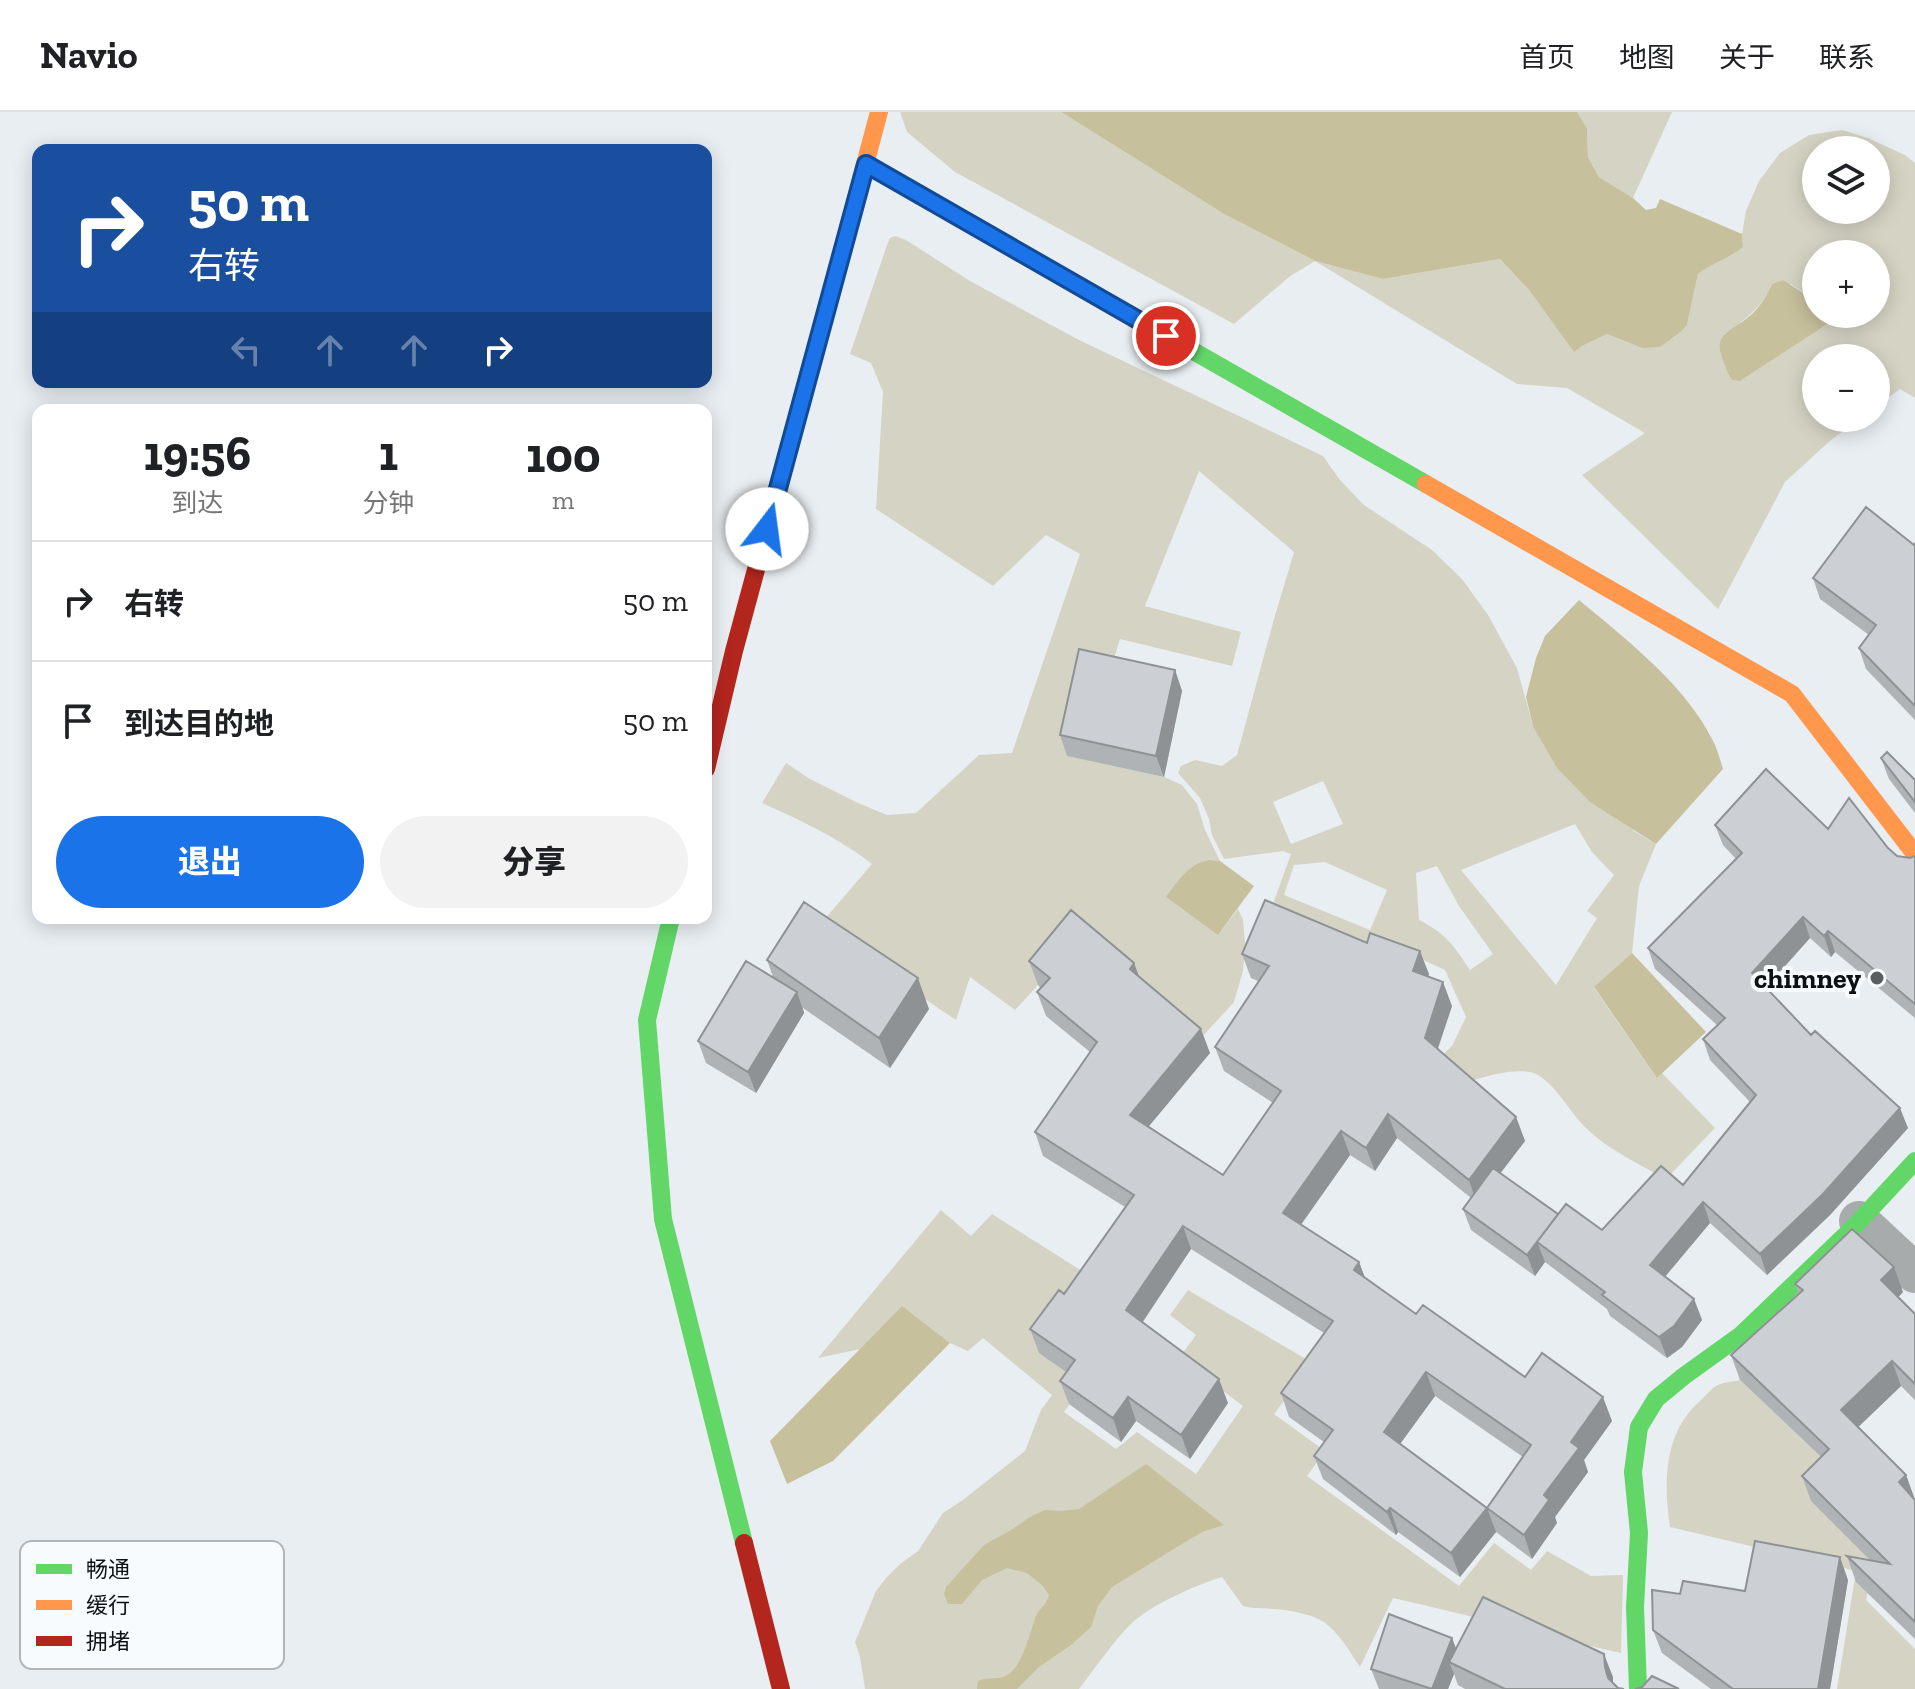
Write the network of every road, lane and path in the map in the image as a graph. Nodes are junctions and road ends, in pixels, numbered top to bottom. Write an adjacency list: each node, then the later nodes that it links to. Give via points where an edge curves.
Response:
1 (879, 112): 2 (street)
2 (866, 164): 3 (street); 4 (street, via 1792,694)
3 (712, 744)
4 (1915, 854)
5 (670, 924): 9 (street, via 647,1020 663,1219)
6 (1915, 1161): 7 (street)
7 (1859, 1221): 8 (street); 10 (street, via 1741,1335 1656,1399 1639,1427 1633,1472 1639,1533)
8 (1915, 1273)
9 (781, 1689)
10 (1638, 1689)

